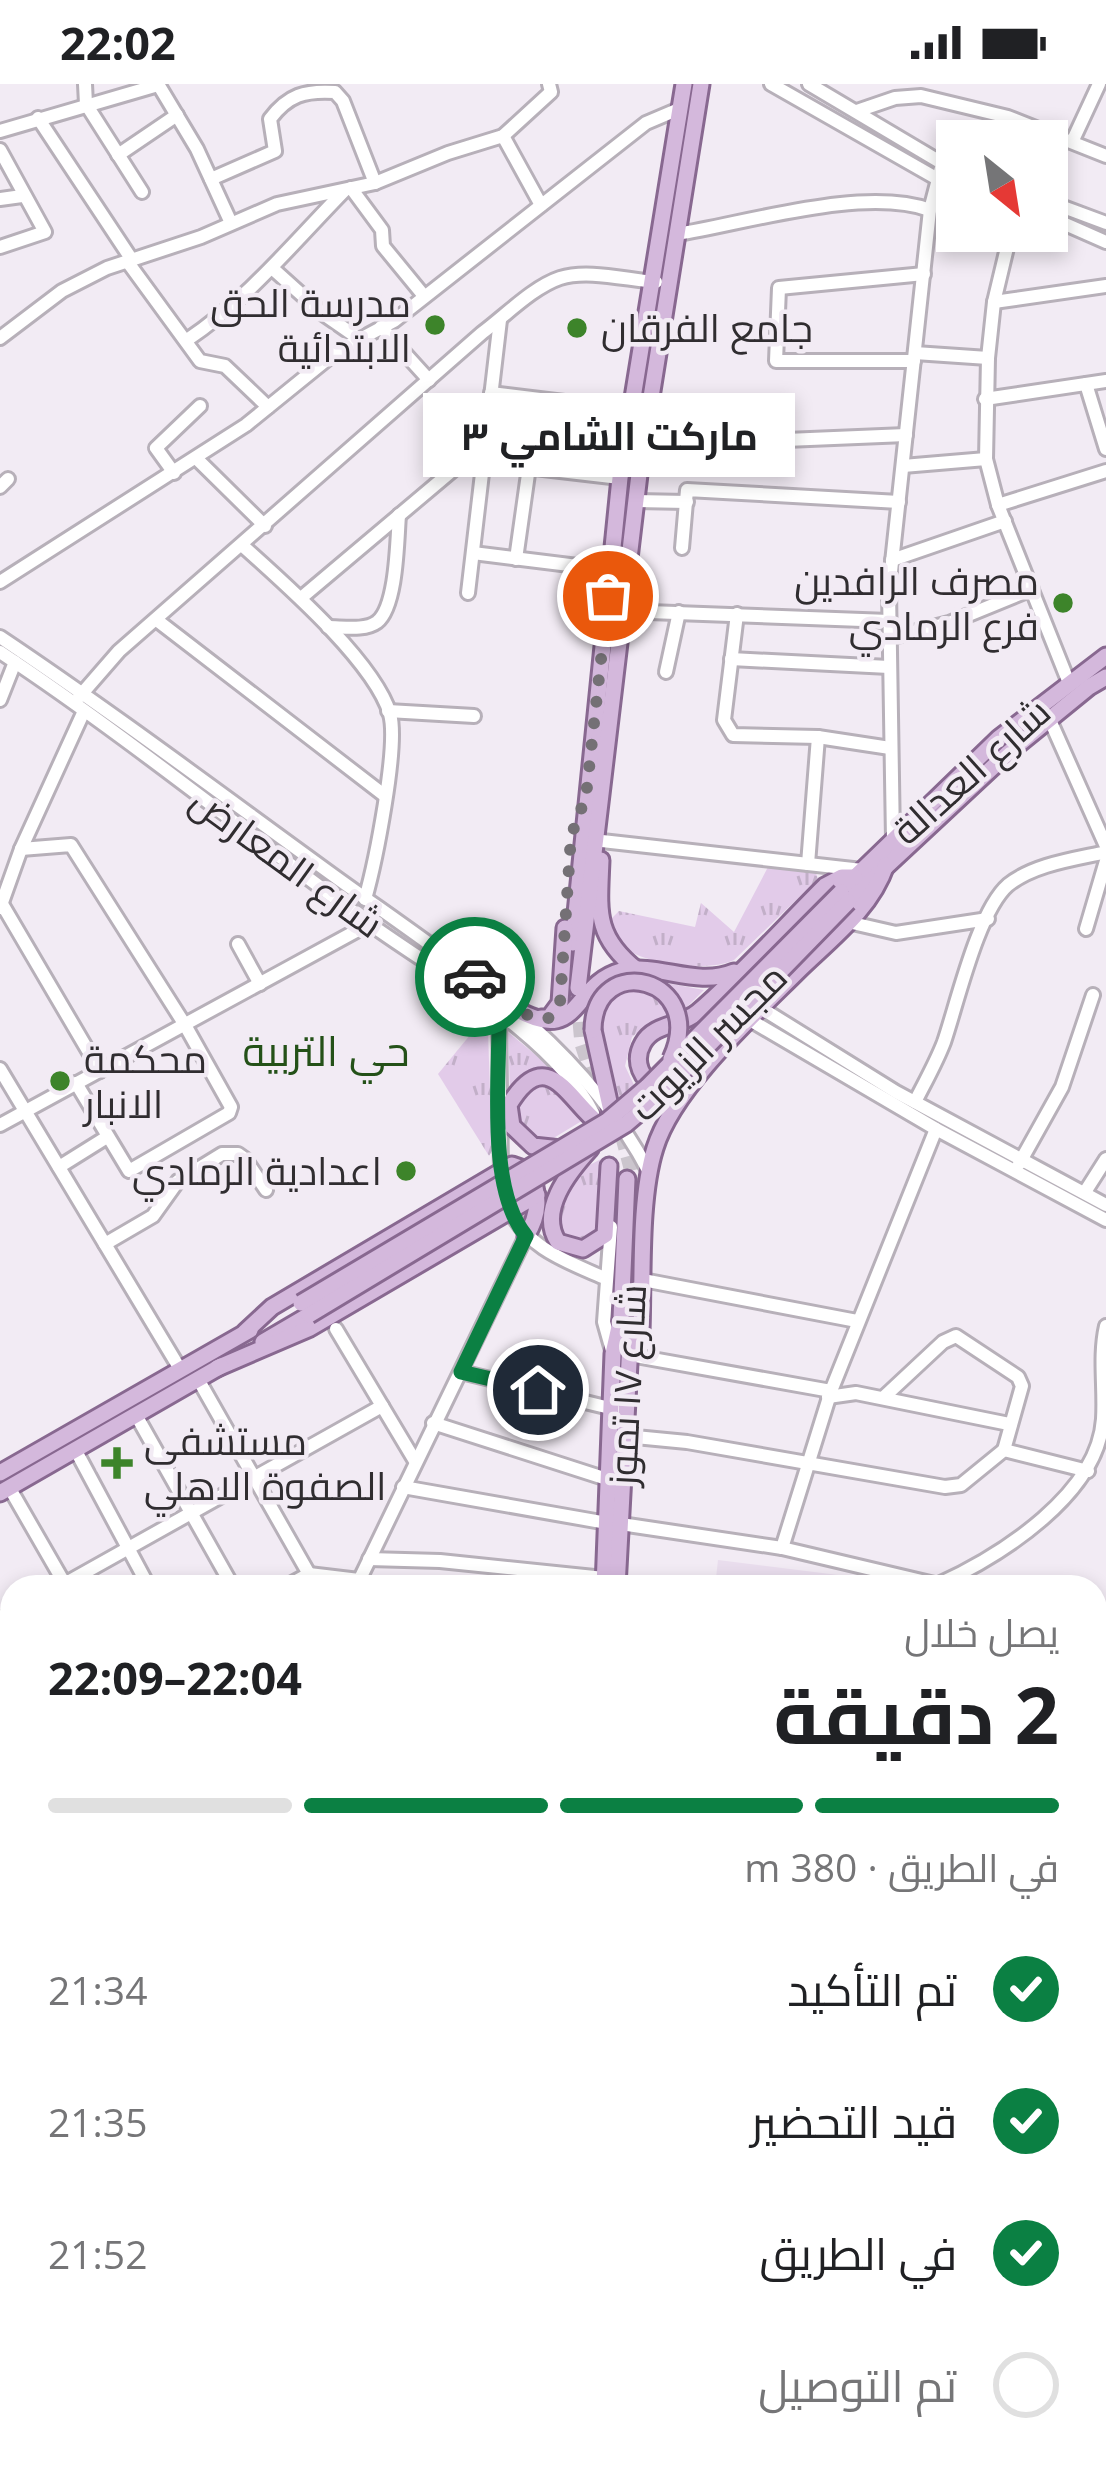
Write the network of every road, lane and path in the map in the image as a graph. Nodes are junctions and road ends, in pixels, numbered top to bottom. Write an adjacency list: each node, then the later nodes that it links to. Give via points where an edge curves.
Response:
1 (85, 84): 9 (street)
2 (158, 84): 9 (street); 12 (street)
3 (550, 84): 15 (street, via 551,92)
4 (684, 84): 10 (main road)
5 (701, 84): 34 (main road)
6 (771, 84): 22 (street)
7 (809, 84): 11 (street)
8 (1100, 84): 16 (street)
9 (86, 104): 13 (street); 18 (street)
10 (680, 110): 28 (street, via 646,123); 41 (main road)
11 (856, 111): 16 (street, via 921,96); 20 (street)
12 (177, 115): 18 (street); 21 (street)
13 (38, 118): 14 (street); 38 (street)
14 (0, 131)
15 (503, 136): 23 (street); 28 (street)
16 (1073, 140): 19 (street)
17 (0, 150): 26 (street)
18 (118, 155): 25 (street)
19 (1106, 156)
20 (936, 160)
21 (211, 179): 23 (street, via 275,151 270,119 283,102 310,90 335,92 343,101); 31 (street)
22 (936, 179): 30 (street)
23 (375, 183): 24 (street)
24 (348, 188): 31 (street); 39 (street); 44 (street)
25 (142, 192)
26 (22, 196): 27 (street); 36 (street, via 45,232)
27 (0, 199)
28 (541, 206): 44 (street)
29 (1068, 209): 32 (street)
30 (930, 210): 34 (street, via 850,202); 40 (street)
31 (231, 224): 38 (street)
32 (1106, 224)
33 (1068, 225): 35 (street)
34 (676, 234): 42 (main road)
35 (1106, 242)
36 (0, 247)
37 (1006, 252): 45 (street)
38 (129, 261): 48 (street, via 62,291); 50 (street)
39 (272, 268): 49 (street); 50 (street)
40 (924, 274): 51 (street); 51 (street, via 778,288 776,361)
41 (650, 282): 42 (street); 46 (street, via 558,279); 60 (main road)
42 (669, 284): 63 (main road)
43 (1106, 286): 45 (street)
44 (424, 296): 47 (street)
45 (994, 302): 52 (street)
46 (500, 320): 53 (street); 56 (street)
47 (380, 327): 49 (street); 53 (street)
48 (0, 338)
49 (358, 338): 59 (street)
50 (188, 340): 59 (street, via 200,361 225,366)
51 (915, 357): 52 (street); 61 (street)
52 (988, 358): 57 (street)
53 (429, 380): 79 (street)
54 (1106, 381): 55 (street)
55 (1086, 384): 57 (street); 64 (street)
56 (491, 393): 60 (street); 62 (street)
57 (985, 399): 66 (street)
58 (200, 406): 71 (street, via 156,448)
59 (268, 407): 65 (street)
60 (630, 410): 72 (main road)
61 (906, 435): 63 (street); 68 (street)
62 (485, 442): 67 (street); 77 (street)
63 (643, 446): 74 (main road)
64 (1106, 448)
65 (196, 458): 71 (street); 79 (street)
66 (986, 459): 68 (street); 76 (street)
67 (483, 462): 69 (street); 82 (street)
68 (903, 466): 75 (street)
69 (529, 467): 72 (street); 83 (street)
70 (1106, 471): 76 (street)
71 (174, 473): 86 (street)
72 (620, 478): 85 (main road)
73 (687, 496): 74 (street); 75 (street); 81 (street)
74 (636, 501): 92 (main road)
75 (899, 502): 84 (street)
76 (998, 505): 78 (street)
77 (399, 514): 89 (street); 95 (street, via 386,612 365,627)
78 (1005, 521): 84 (street); 87 (street)
79 (265, 526): 80 (street)
80 (243, 546): 89 (street); 93 (street)
81 (682, 548)
82 (473, 554): 83 (street); 88 (street)
83 (516, 559): 85 (street)
84 (892, 560): 94 (street)
85 (610, 570): 92 (main road)
86 (0, 582)
87 (1032, 590): 97 (street); 105 (street)
88 (468, 592)
89 (301, 598): 95 (street)
90 (679, 612): 91 (street); 92 (street); 103 (street)
91 (737, 614): 94 (street); 100 (street)
92 (616, 619): 114 (main road)
93 (158, 621): 107 (street, via 119,651); 113 (street)
94 (889, 621): 97 (street)
95 (328, 627): 108 (street)
96 (0, 637): 107 (street, شارع المعارض)
97 (889, 638): 102 (street)
98 (0, 652): 101 (street, شارع المعارض)
99 (1106, 656): 105 (main road, شارع العدالة)
100 (731, 659): 102 (street); 111 (street, via 726,729)
101 (15, 662): 106 (street); 107 (street, شارع المعارض)
102 (889, 667): 112 (street)
103 (666, 672)
104 (1106, 677): 110 (main road, شارع العدالة)
105 (1069, 683): 115 (main road, شارع العدالة, via 999,737)
106 (0, 700)
107 (81, 702): 117 (street); 123 (street, شارع المعارض); 127 (street, شارع المعارض)
108 (388, 712): 109 (street); 113 (street)
109 (474, 716)
110 (1049, 718): 118 (street); 120 (main road, شارع العدالة)
111 (818, 737): 112 (street); 119 (street)
112 (890, 748): 115 (street)
113 (384, 795): 123 (street)
114 (593, 795): 116 (main road); 135 (main road); 139 (main road, via 571,836 560,1003 549,1018)
115 (893, 840): 121 (main road, شارع العدالة)
116 (602, 841): 119 (street); 132 (main road, via 601,921)
117 (21, 849): 124 (street); 140 (street, via 71,845)
118 (1106, 853): 125 (street, via 1038,869 1009,885); 128 (street)
119 (808, 864): 121 (street)
120 (886, 865): 122 (main road, شارع العدالة); 126 (main road)
121 (859, 874): 122 (main road, شارع العدالة); 130 (main road, via 825,886)
122 (844, 897): 143 (main road, مجسر الزيوت, bridge); 153 (main road, مجسر الزيوت, bridge, via 660,1095)
123 (364, 899): 131 (street, شارع المعارض)
124 (1, 906): 144 (street)
125 (988, 919): 126 (street, via 896,933); 147 (street)
126 (848, 922): 138 (main road)
127 (370, 924): 133 (street, شارع المعارض); 134 (street)
128 (1086, 929)
129 (238, 944): 134 (street)
130 (759, 953): 132 (main road, via 715,979); 146 (main road, via 699,1012 643,1043 640,1068 649,1084 672,1093)
131 (455, 959): 133 (street); 137 (street, شارع المعارض)
132 (637, 970): 139 (main road, via 606,978 569,1015)
133 (440, 972): 137 (street, شارع المعارض)
134 (260, 984): 140 (street)
135 (573, 988)
136 (1093, 995): 155 (street, via 1062,1087)
137 (504, 1009): 139 (main road); 149 (street, شارع المعارض, via 560,1052); 159 (street)
138 (755, 1014): 141 (street); 146 (main road)
139 (536, 1019)
140 (185, 1024): 144 (street); 152 (street, via 231,1101 229,1113 133,1171)
141 (799, 1040): 147 (street); 151 (street)
142 (0, 1069): 148 (street)
143 (665, 1069): 149 (main road, bridge, via 676,1048 674,1004 658,987 635,981 612,988 597,1006 593,1030); 154 (main road, مجسر الزيوت, bridge)
144 (100, 1071): 145 (street)
145 (76, 1083): 148 (street); 152 (street)
146 (690, 1088): 161 (main road, via 665,1123)
147 (915, 1102): 155 (street)
148 (25, 1111): 150 (street); 158 (street)
149 (605, 1119): 154 (main road, via 547,1078 520,1090 509,1105 512,1126 526,1143); 157 (street, شارع المعارض); 161 (street, شارع المعارض)
150 (0, 1125)
151 (936, 1129): 160 (street); 174 (street)
152 (107, 1137): 158 (street)
153 (594, 1145): 157 (main road, via 554,1206 550,1227 558,1242 583,1249 600,1242 608,1226); 173 (main road, مجسر الزيوت, bridge)
154 (564, 1148): 173 (main road, مجسر الزيوت, bridge)
155 (1023, 1158): 160 (street); 164 (street)
156 (1106, 1159): 164 (street)
157 (609, 1166): 171 (street, شارع المعارض)
158 (59, 1167): 170 (street)
159 (501, 1169): 165 (main road, via 525,1168); 167 (street); 177 (main road, via 272,1307)
160 (1013, 1171): 168 (street)
161 (649, 1172): 172 (main road)
162 (631, 1181): 178 (main road, شارع ١٧ تموز)
163 (266, 1190): 170 (street, via 245,1159 223,1154 178,1181 153,1216)
164 (1085, 1192): 166 (street)
165 (537, 1195): 167 (main road); 169 (main road)
166 (1106, 1205)
167 (510, 1211): 169 (street); 179 (main road, via 310,1328)
168 (1106, 1220)
169 (526, 1236): 171 (street); 181 (street)
170 (105, 1244): 180 (street)
171 (607, 1279): 178 (street, شارع المعارض, via 604,1322)
172 (643, 1280): 174 (street); 178 (main road, via 641,1331)
173 (305, 1309): 177 (main road); 179 (main road)
174 (856, 1322): 183 (street)
175 (1106, 1326): 196 (street, via 1103,1423)
176 (336, 1329): 185 (street)
177 (245, 1332): 180 (main road)
178 (624, 1354): 183 (street); 186 (main road, شارع ١٧ تموز); 190 (main road, شارع ١٧ تموز)
179 (217, 1368): 182 (main road)
180 (180, 1369): 199 (main road)
181 (461, 1372): 186 (street); 188 (street)
182 (198, 1378): 187 (main road); 197 (street)
183 (829, 1394): 184 (street); 195 (street)
184 (884, 1397): 189 (street); 189 (street, via 956,1336 1018,1377)
185 (382, 1406): 194 (street); 197 (street)
186 (614, 1409): 193 (main road, شارع ١٧ تموز)
187 (136, 1415): 191 (main road); 201 (street)
188 (434, 1423): 194 (street); 198 (street)
189 (1010, 1424): 192 (street)
190 (625, 1436): 193 (main road, شارع ١٧ تموز); 195 (street)
191 (75, 1449): 199 (main road); 203 (street)
192 (1004, 1450): 195 (street, via 961,1485); 196 (street)
193 (617, 1458): 198 (main road, شارع ١٧ تموز); 202 (main road, شارع ١٧ تموز)
194 (415, 1461): 200 (street)
195 (807, 1463): 204 (street)
196 (1088, 1471): 216 (street, via 1054,1508)
197 (254, 1477): 201 (street); 206 (street)
198 (610, 1480): 202 (main road, شارع ١٧ تموز)
199 (3, 1484): 207 (street)
200 (403, 1487): 202 (street); 205 (street)
201 (192, 1512): 203 (street); 210 (street)
202 (614, 1523): 204 (street); 214 (main road, شارع ١٧ تموز)
203 (128, 1548): 208 (street); 209 (street)
204 (782, 1548): 215 (street)
205 (369, 1559): 212 (street); 213 (street, via 440,1561)
206 (309, 1574): 211 (street)
207 (57, 1575)
208 (83, 1575)
209 (143, 1575)
210 (226, 1575)
211 (314, 1575)
212 (361, 1575)
213 (500, 1575)
214 (609, 1575)
215 (896, 1575)
216 (961, 1575)

